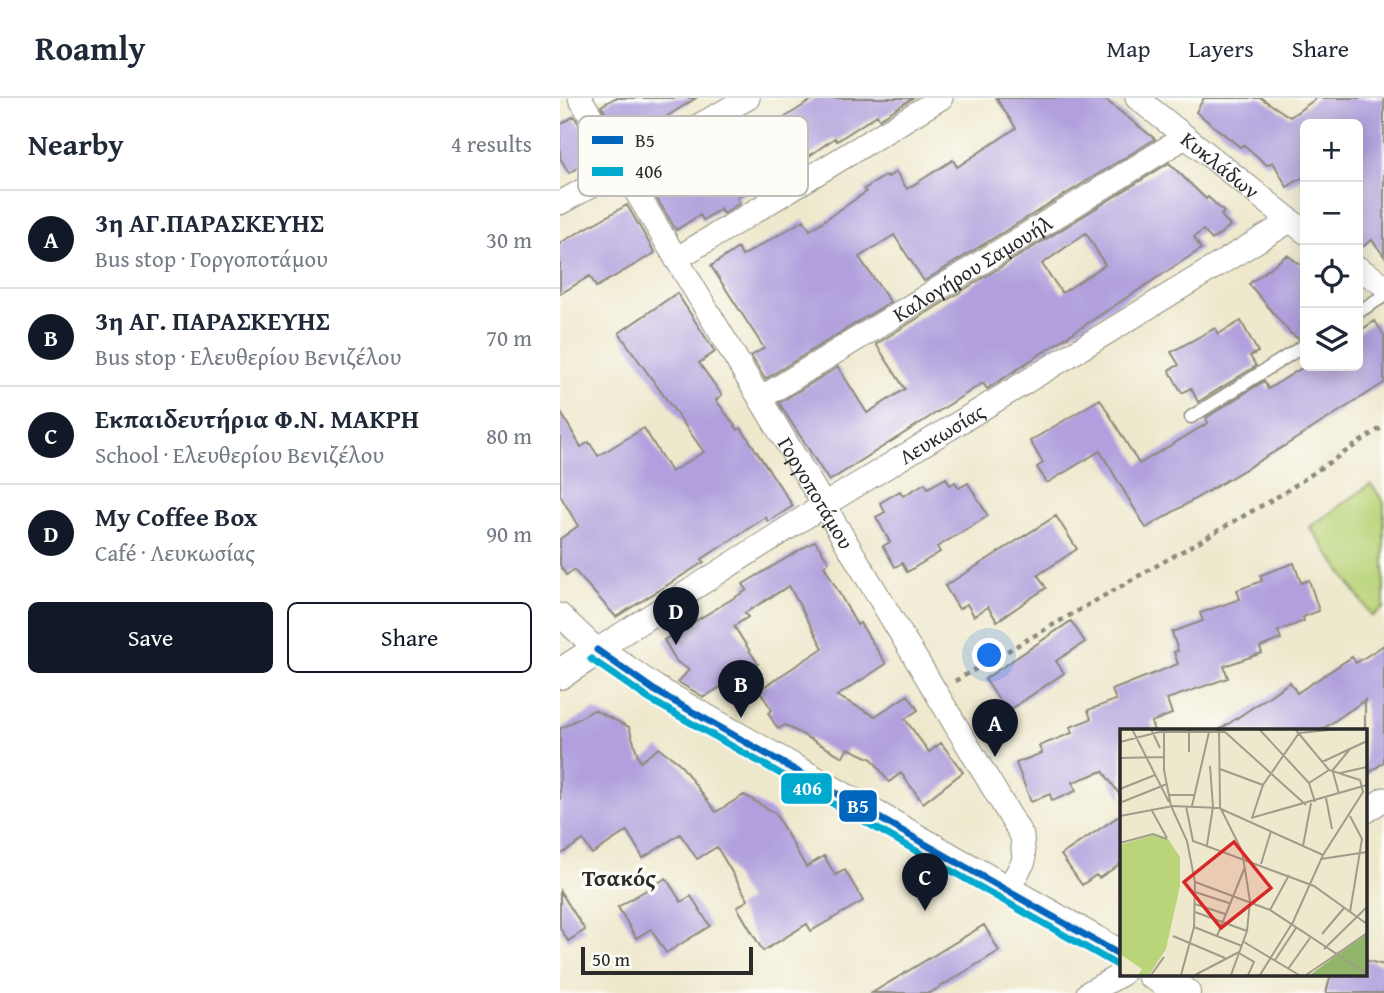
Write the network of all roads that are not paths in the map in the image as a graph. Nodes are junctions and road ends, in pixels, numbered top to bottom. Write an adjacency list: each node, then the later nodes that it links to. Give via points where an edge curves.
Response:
1 (580, 98): 5 (street, Γοργοποτάμου)
2 (748, 98): 6 (street)
3 (941, 98): 8 (street)
4 (1137, 98): 7 (street, Κυκλάδων)
5 (591, 116)
6 (715, 116)
7 (1185, 137): 13 (street, Κυκλάδων); 20 (street, Καλογήρου Σαμουήλ)
8 (808, 179)
9 (578, 193): 12 (street)
10 (639, 196): 14 (street, Γοργοποτάμου)
11 (780, 196): 14 (street)
12 (560, 203)
13 (1297, 227): 22 (street, Λευκωσίας)
14 (676, 259): 20 (street, Γοργοποτάμου)
15 (1363, 271): 16 (street)
16 (1384, 285)
17 (1384, 296): 18 (lane)
18 (1363, 309)
19 (1300, 348): 21 (lane)
20 (761, 398): 22 (street, Γοργοποτάμου)
21 (1191, 417)
22 (824, 505): 24 (street, Λευκωσίας); 28 (street, Γοργοποτάμου, via 1022,836 1024,862)
23 (560, 615): 24 (street)
24 (597, 650): 25 (street); 28 (street, via 654,690)
25 (560, 674)
26 (1384, 799): 27 (street)
27 (1366, 811)
28 (1007, 891): 29 (street)
29 (1120, 955)
30 (1120, 975): 32 (street)
31 (1155, 976): 33 (street)
32 (1088, 993)
33 (1185, 993)

